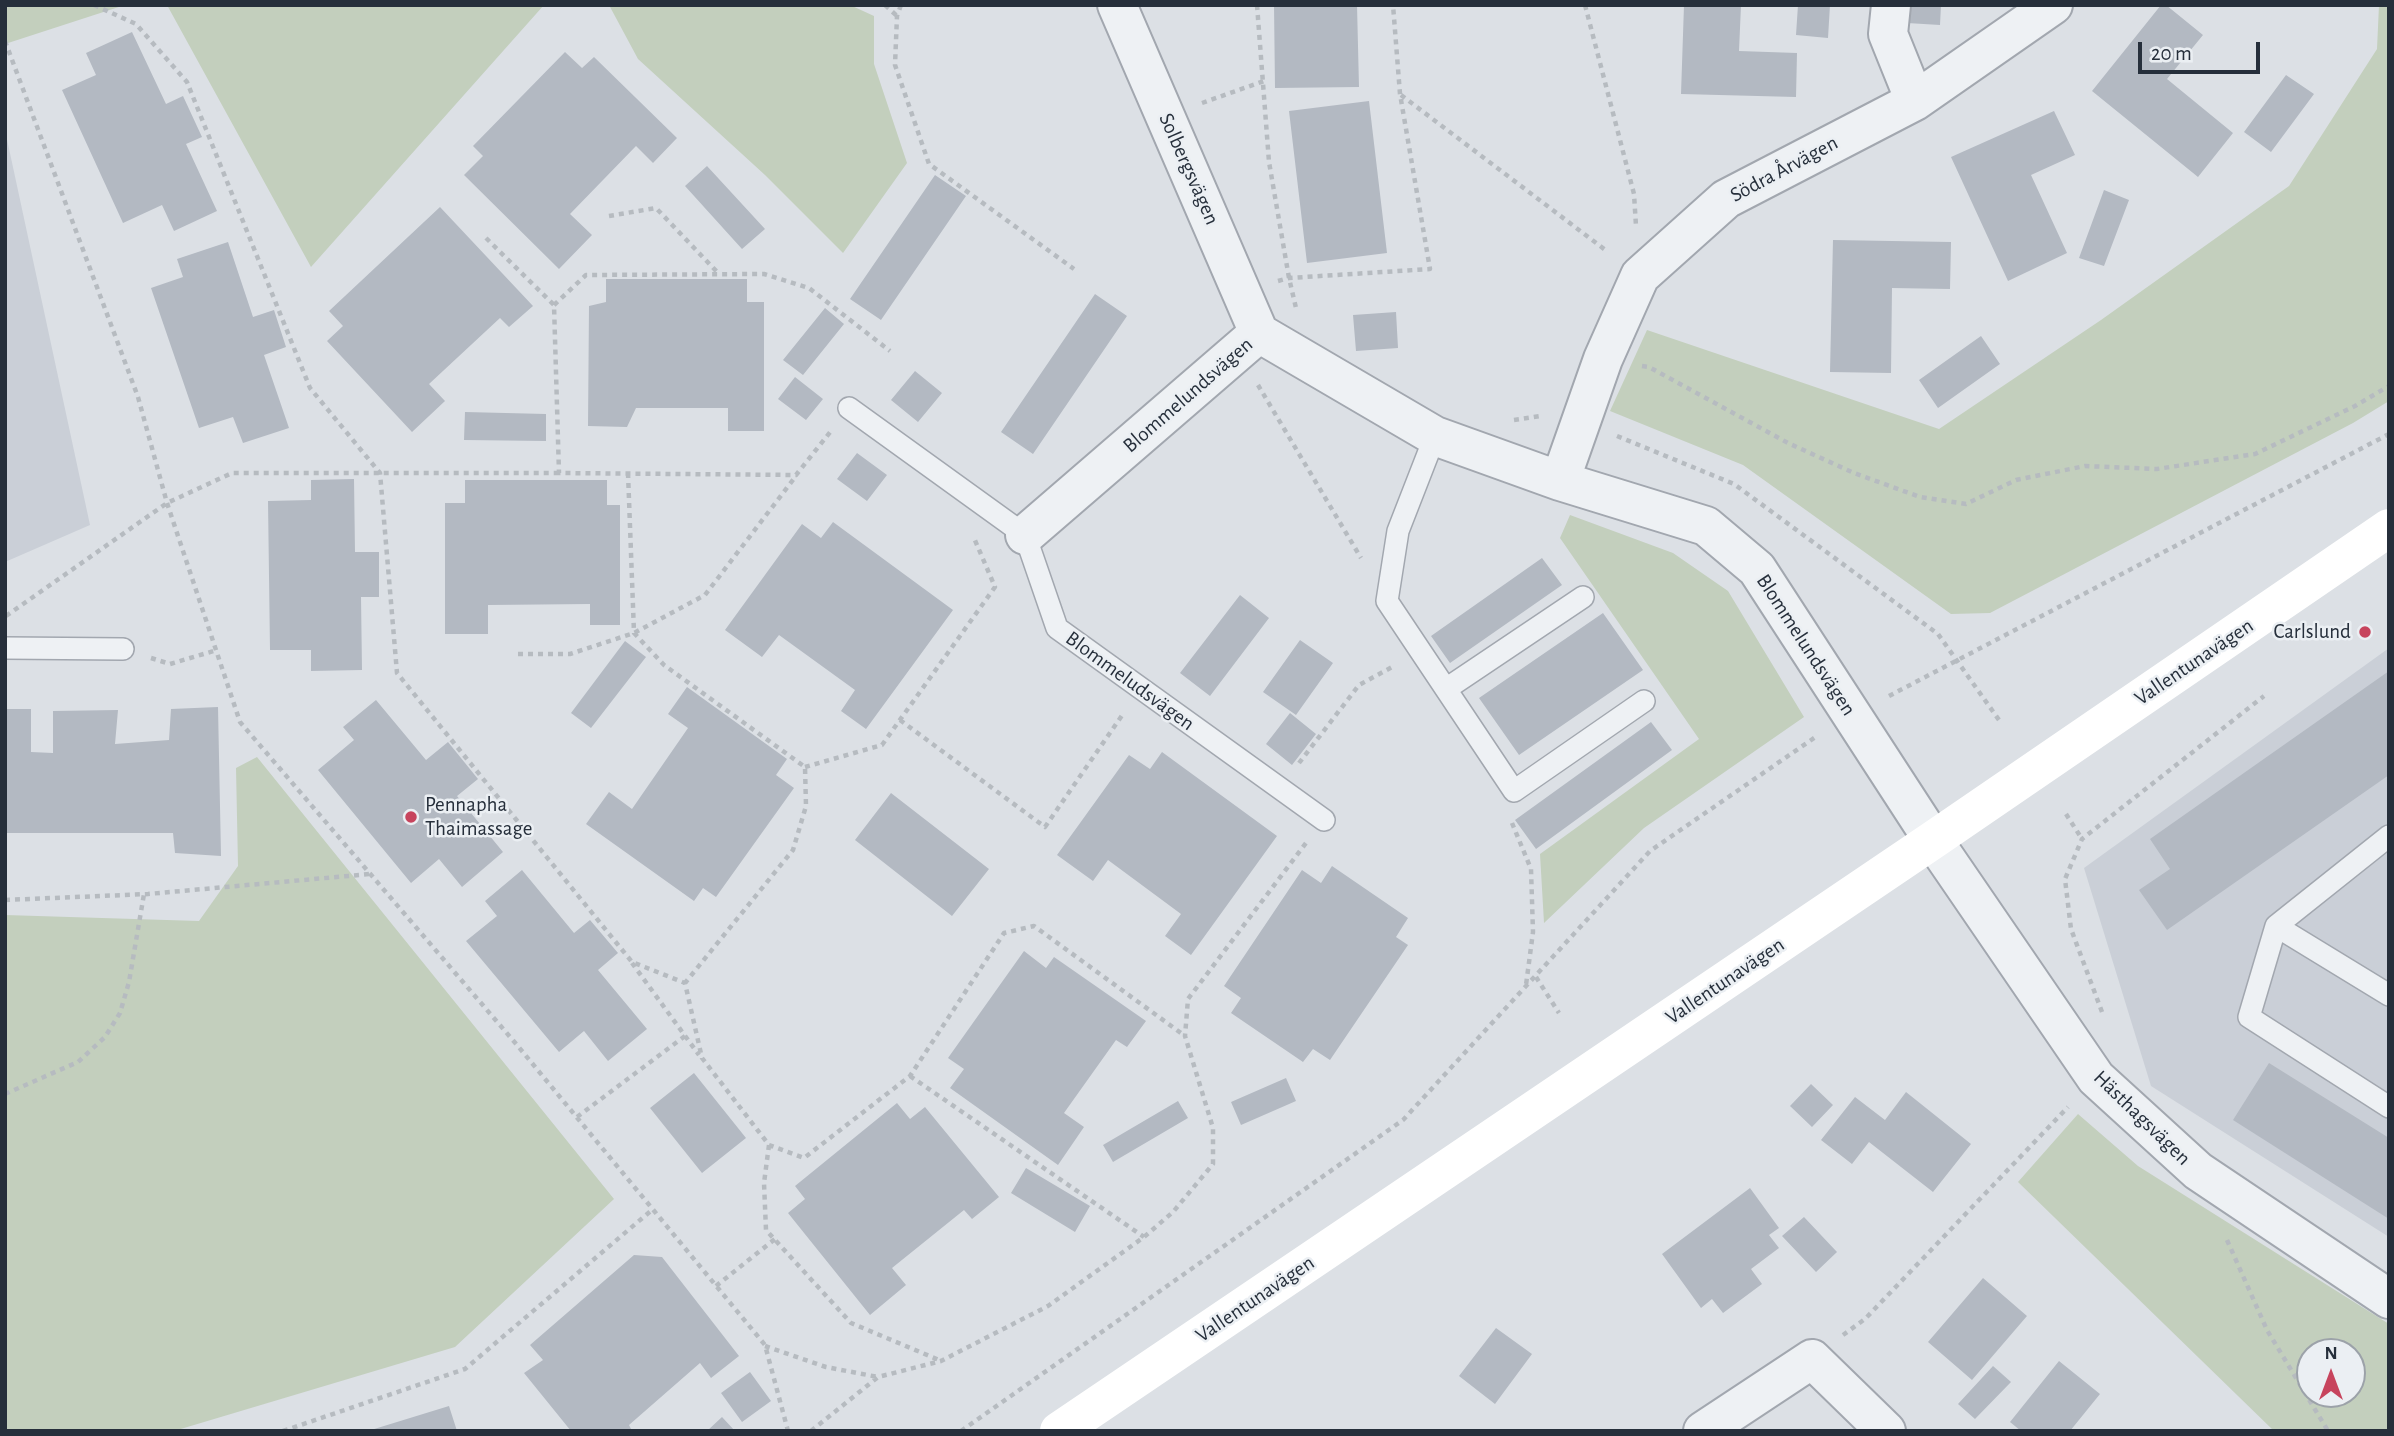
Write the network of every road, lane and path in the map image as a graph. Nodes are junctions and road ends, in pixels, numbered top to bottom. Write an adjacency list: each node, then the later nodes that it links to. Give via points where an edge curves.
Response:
1 (94, 5): 31 (path, via 136,24 187,82 310,388)
2 (885, 5): 10 (path)
3 (901, 5): 10 (path)
4 (1117, 5): 15 (street, Solbergsvägen)
5 (1257, 5): 12 (path)
6 (1393, 5): 13 (path)
7 (1585, 5): 20 (path, via 1634,194)
8 (1891, 5): 14 (street, via 1888,34)
9 (2053, 5): 14 (street, Södra Årvägen)
10 (897, 16): 18 (path, via 895,65 929,164)
11 (5, 41): 36 (path, via 138,397)
12 (1264, 81): 15 (path); 21 (path, via 1269,162)
13 (1400, 94): 20 (path); 21 (path, via 1430,269)
14 (1915, 101): 20 (street, Södra Årvägen, via 1726,199)
15 (1166, 116): 22 (street, Solbergsvägen)
16 (609, 216): 19 (path, via 656,208)
17 (486, 238): 23 (path)
18 (1074, 269)
19 (720, 275): 23 (path, via 586,275); 25 (path, via 764,274 808,288)
20 (1640, 276): 26 (street, Södra Årvägen)
21 (1289, 278): 22 (path)
22 (1242, 292): 24 (street, Solbergsvägen)
23 (554, 305): 32 (path)
24 (1248, 342): 30 (street, Blommelundsvägen); 39 (street, Blommelundsvägen); 41 (path)
25 (890, 351)
26 (1603, 359): 27 (path, via 1649,367 1854,474 1920,498 1966,504 2017,480 2085,466 2157,469 2255,454); 35 (street, Södra Årvägen)
27 (2389, 386)
28 (849, 408): 34 (path); 37 (lane)
29 (2389, 434): 49 (path)
30 (1436, 436): 35 (street, Blommelundsvägen); 41 (lane, via 1398,531)
31 (380, 473): 32 (path); 36 (path, via 232,473); 70 (path, via 397,673)
32 (559, 473): 33 (path)
33 (628, 474): 34 (path); 43 (path)
34 (796, 475): 43 (path, via 705,595)
35 (1560, 481): 65 (street, Blommelundsvägen, via 1706,526 1757,569)
36 (167, 503): 42 (path); 46 (path)
37 (992, 511): 39 (lane); 55 (path, via 973,540 995,587)
38 (2389, 528): 65 (main road, Vallentunavägen)
39 (1025, 535): 50 (lane, Blommeludsvägen, via 1056,628)
40 (1583, 597): 51 (lane)
41 (1387, 601): 47 (lane)
42 (5, 617)
43 (634, 633): 48 (path, via 570,654); 58 (path, via 664,665)
44 (5, 648): 45 (lane)
45 (123, 649): 46 (path, via 170,664)
46 (217, 650): 66 (path, via 240,722)
47 (1420, 651): 51 (lane); 59 (path, via 1359,685)
48 (518, 654)
49 (1958, 661): 52 (path); 56 (path)
50 (1141, 689): 55 (path, via 1045,827); 59 (lane, Blommeludsvägen)
51 (1446, 689): 60 (lane)
52 (1889, 696)
53 (2264, 696): 64 (path)
54 (1644, 701): 60 (lane)
55 (901, 720): 58 (path, via 882,745)
56 (1999, 720)
57 (1826, 729): 71 (path, via 1650,851)
58 (805, 767): 72 (path, via 806,806 793,850)
59 (1279, 788): 62 (lane, Blommeludsvägen)
60 (1514, 791): 73 (path, via 1508,813 1531,869 1533,932)
61 (2066, 814): 64 (path)
62 (1324, 820): 78 (path, via 1188,999)
63 (2389, 836): 69 (lane)
64 (2082, 839): 76 (path, via 2065,879 2071,929)
65 (1933, 840): 81 (street, Hästhagsvägen); 100 (main road, Vallentunavägen)
66 (370, 874): 67 (path); 84 (path)
67 (144, 894): 68 (path); 82 (path, via 129,982 120,1013 105,1037 78,1062)
68 (5, 901)
69 (2276, 926): 74 (lane); 83 (lane, via 2249,1017)
70 (632, 962): 72 (path); 77 (path)
71 (1536, 977): 73 (path); 75 (path)
72 (685, 983): 79 (path)
73 (1526, 986): 99 (path, via 1403,1120)
74 (2389, 995)
75 (1559, 1013)
76 (2105, 1024)
77 (685, 1036): 79 (path); 84 (path)
78 (1185, 1036): 80 (path, via 1034,926 1004,933); 88 (path, via 1213,1128 1213,1164)
79 (702, 1058): 85 (path)
80 (909, 1076): 85 (path, via 804,1158); 88 (path)
81 (2096, 1078): 91 (street, Hästhagsvägen, via 2198,1171); 93 (path, via 1865,1319)
82 (5, 1094)
83 (2389, 1107)
84 (577, 1117): 86 (path)
85 (769, 1144): 89 (path, via 764,1183 766,1230)
86 (653, 1209): 90 (path); 96 (path, via 465,1369)
87 (2224, 1233): 103 (path, via 2267,1330)
88 (1144, 1237): 94 (path, via 1048,1306)
89 (775, 1239): 90 (path); 94 (path, via 851,1324)
90 (716, 1286): 92 (path)
91 (2389, 1299)
92 (765, 1345): 95 (path, via 826,1367); 97 (path)
93 (1812, 1359): 101 (street); 102 (street)
94 (941, 1360): 95 (path)
95 (877, 1377): 98 (path)
96 (283, 1431)
97 (788, 1431)
98 (811, 1431)
99 (961, 1431)
100 (1059, 1431)
101 (1703, 1431)
102 (1886, 1431)
103 (2328, 1431)

